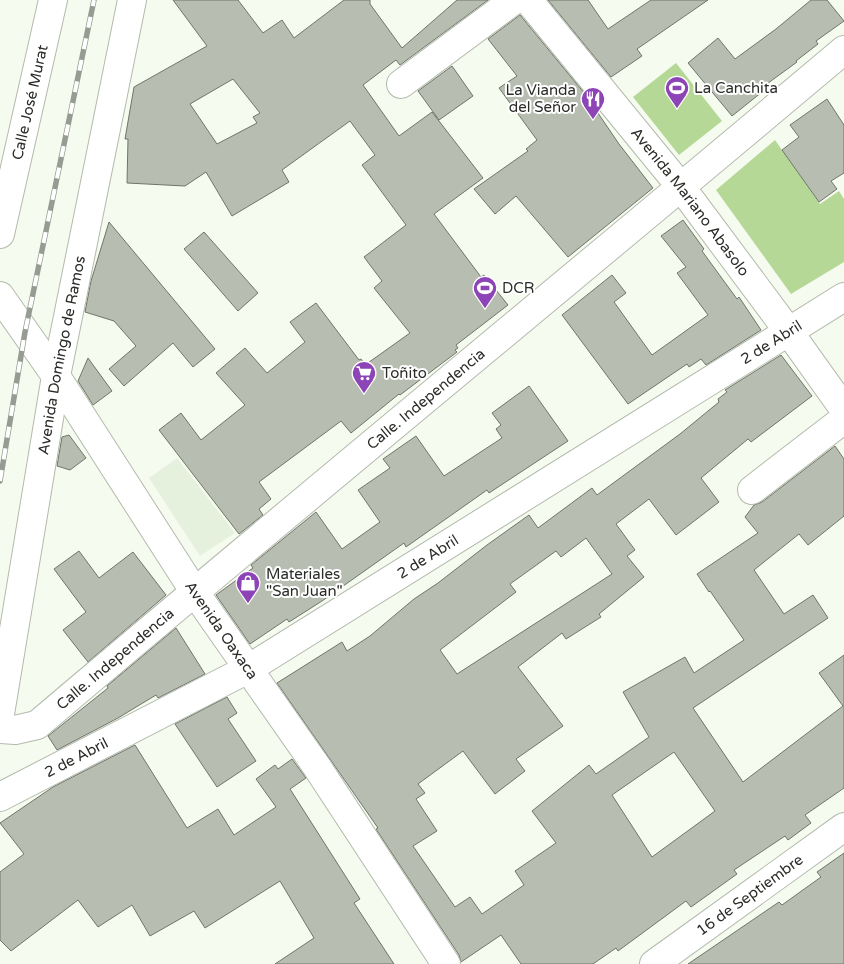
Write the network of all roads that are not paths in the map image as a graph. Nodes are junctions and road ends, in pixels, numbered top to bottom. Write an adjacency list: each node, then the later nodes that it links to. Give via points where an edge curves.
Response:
1 (53, 0): 8 (street, Calle José Murat)
2 (132, 0): 12 (street, Avenida Domingo de Ramos)
3 (514, 0): 6 (street)
4 (528, 0): 7 (street, Avenida Mariano Abasolo)
5 (844, 50): 7 (street, Calle. Independencia)
6 (401, 84)
7 (681, 187): 11 (street, Avenida Mariano Abasolo); 16 (street, Calle. Independencia)
8 (0, 234)
9 (0, 296): 12 (street, Avenida Oaxaca)
10 (844, 297): 11 (street, 2 de Abril)
11 (789, 332): 13 (street, Avenida Mariano Abasolo); 17 (street, 2 de Abril)
12 (56, 376): 16 (street, Avenida Oaxaca); 18 (street, Avenida Domingo de Ramos)
13 (844, 409)
14 (844, 419): 15 (street)
15 (752, 490)
16 (194, 591): 17 (street, Avenida Oaxaca); 19 (street, Calle. Independencia, via 37,725 15,730)
17 (248, 668): 20 (street, 2 de Abril); 22 (street, Avenida Oaxaca)
18 (0, 714)
19 (0, 729)
20 (0, 797)
21 (844, 827): 23 (street, 16 de Septiembre)
22 (446, 964)
23 (654, 964)

